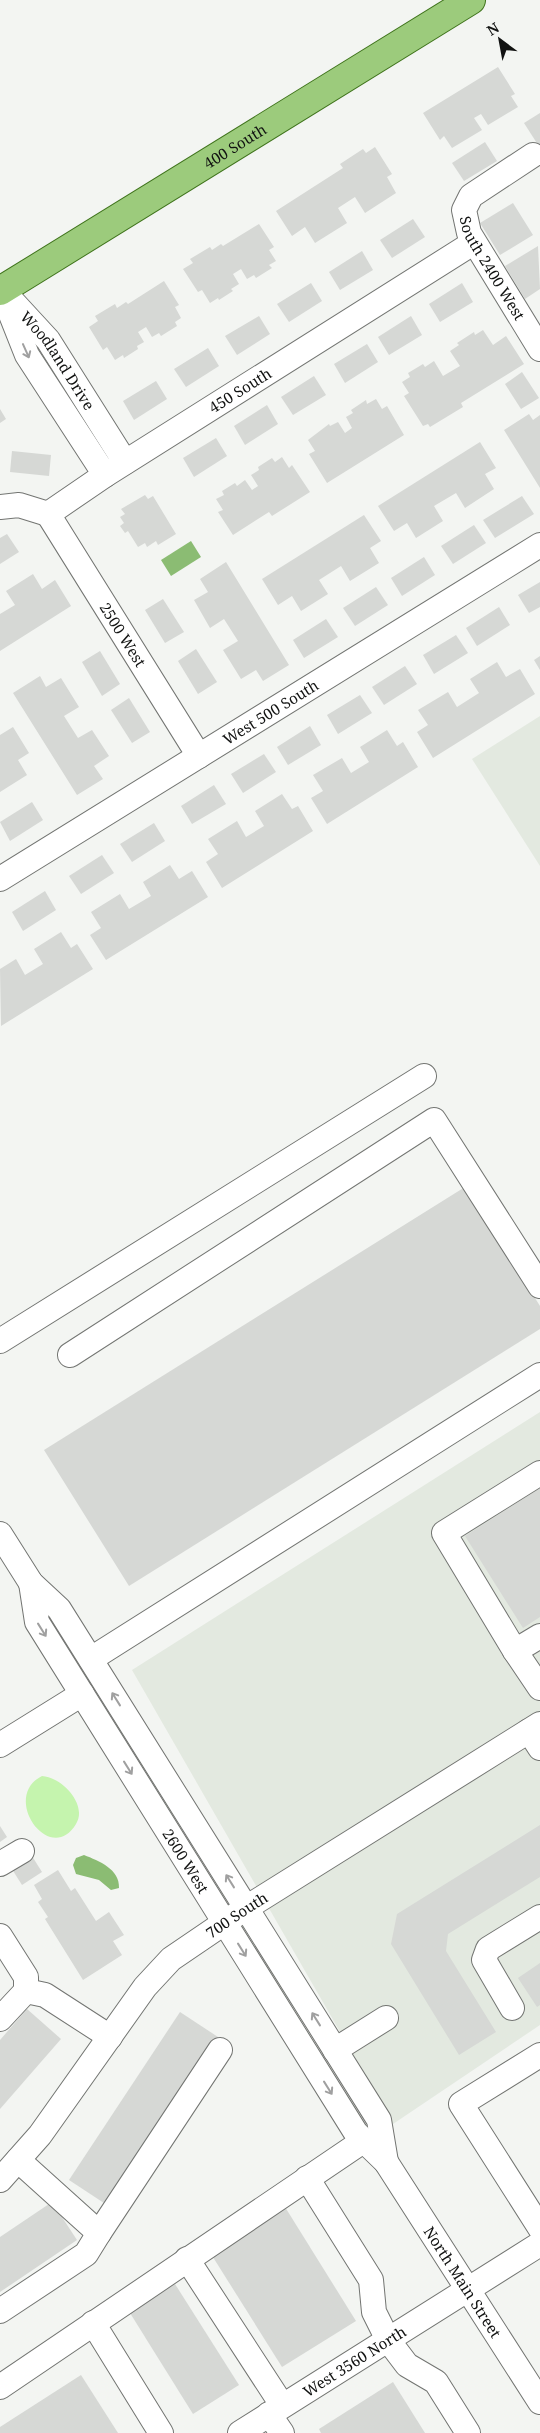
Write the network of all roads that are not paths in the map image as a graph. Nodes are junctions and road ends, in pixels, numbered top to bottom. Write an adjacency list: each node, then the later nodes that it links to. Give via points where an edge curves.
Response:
1 (471, 0): 4 (main road, 400 South)
2 (533, 155): 3 (street, South 2400 West, via 468,198 465,220)
3 (473, 243): 5 (street, South 2400 West); 8 (street, 450 South)
4 (1, 289): 6 (street, Woodland Drive, via 48,340); 7 (street, Woodland Drive, one-way to 7, via 27,355)
5 (540, 349)
6 (78, 389): 7 (street); 8 (street, Woodland Drive)
7 (57, 402): 9 (street, Woodland Drive)
8 (125, 462): 9 (street, 450 South)
9 (105, 475): 11 (street, 450 South)
10 (0, 507): 11 (street, via 19,505)
11 (48, 514): 13 (street, 2500 West)
12 (540, 545): 13 (street, West 500 South)
13 (199, 756): 14 (street, West 500 South)
14 (0, 879)
15 (424, 1076): 17 (street)
16 (540, 1286): 18 (street, via 434,1120)
17 (0, 1341)
18 (70, 1355)
19 (540, 1375): 25 (street)
20 (540, 1473): 24 (street, via 444,1533)
21 (0, 1534): 22 (street, 2600 West)
22 (31, 1583): 25 (street, 2600 West, via 59,1609); 27 (street, 2600 West, one-way to 27, via 37,1622)
23 (540, 1636): 24 (street)
24 (516, 1652): 26 (street)
25 (91, 1659): 32 (street, 2600 West, one-way to 25)
26 (540, 1688)
27 (82, 1694): 29 (street); 34 (street, 2600 West, one-way to 34)
28 (536, 1734): 32 (street, 700 South)
29 (0, 1745)
30 (22, 1851): 31 (street)
31 (0, 1864)
32 (246, 1908): 34 (street, 700 South); 42 (street, 2600 West, one-way to 32)
33 (540, 1917): 37 (street, via 488,1949 484,1960)
34 (225, 1923): 40 (street, 700 South, via 186,1947 159,1971); 45 (street, 2600 West, one-way to 45)
35 (0, 1936): 36 (street, via 26,1977)
36 (26, 1991): 39 (street); 40 (street, via 35,2006)
37 (512, 2008)
38 (386, 2018): 42 (street)
39 (0, 2019)
40 (105, 2044): 46 (street, 700 South)
41 (220, 2050): 52 (street)
42 (335, 2050): 44 (street, 2600 West)
43 (540, 2055): 50 (street, via 461,2104)
44 (379, 2120): 47 (street, North Main Street)
45 (360, 2137): 47 (street, North Main Street); 48 (street)
46 (18, 2160): 49 (street, 700 South); 52 (street)
47 (386, 2162): 55 (street, North Main Street)
48 (307, 2178): 54 (street); 58 (street, via 371,2280 374,2312)
49 (0, 2180)
50 (532, 2197): 51 (street)
51 (540, 2228)
52 (100, 2233): 56 (street, via 86,2254)
53 (540, 2244): 55 (street, West 3560 North)
54 (187, 2259): 57 (street); 61 (street)
55 (469, 2290): 58 (street, West 3560 North); 60 (street, North Main Street)
56 (0, 2311)
57 (93, 2324): 59 (street); 62 (street)
58 (388, 2340): 61 (street, West 3560 North); 64 (street, via 407,2364 436,2382)
59 (0, 2387)
60 (540, 2402)
61 (278, 2417): 63 (street, West 3560 North)
62 (162, 2433)
63 (240, 2433)
64 (468, 2433)

